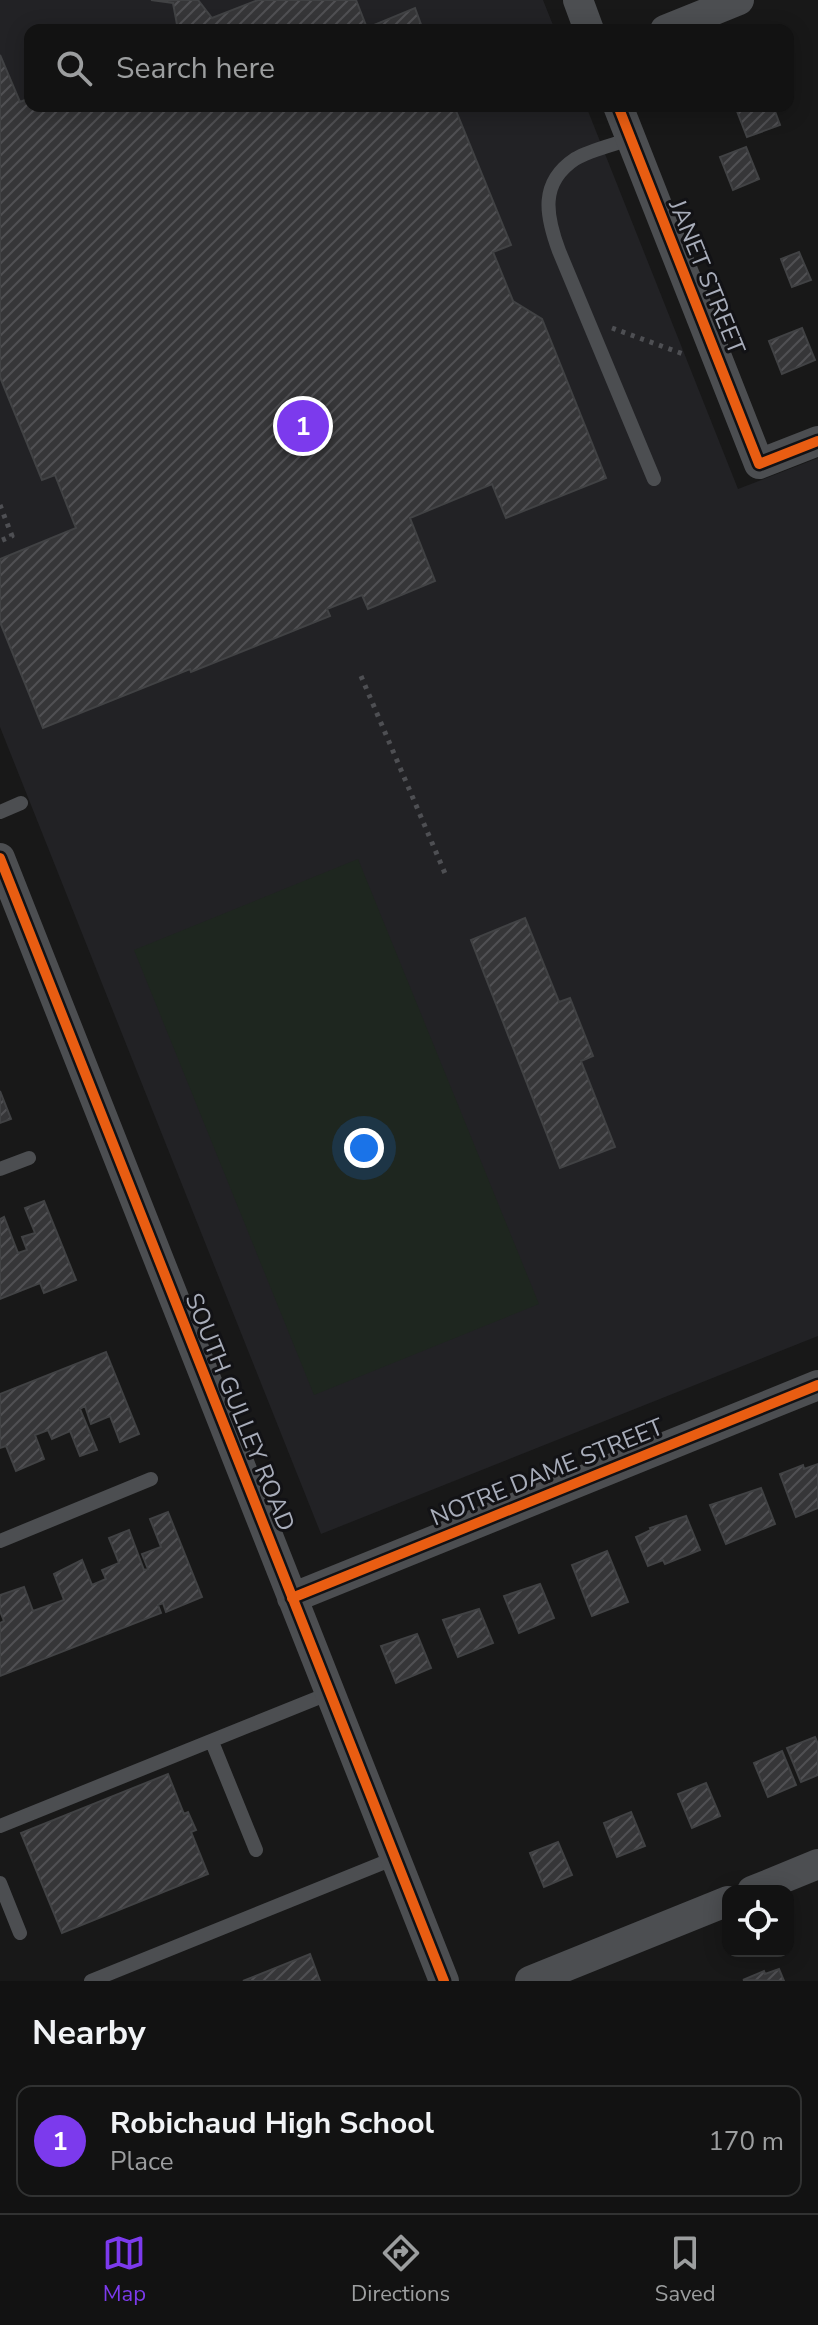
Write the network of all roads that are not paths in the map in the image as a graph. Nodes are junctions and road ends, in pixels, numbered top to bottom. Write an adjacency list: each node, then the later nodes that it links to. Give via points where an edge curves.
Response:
1 (578, 0): 3 (street)
2 (739, 0): 4 (street)
3 (587, 24)
4 (680, 24)
5 (620, 112): 6 (street, JANET STREET)
6 (630, 139): 7 (street, JANET STREET, via 759,464); 8 (lane, via 576,159 556,178 547,207 559,251)
7 (818, 441)
8 (654, 479)
9 (21, 803): 10 (lane)
10 (0, 812)
11 (0, 858): 17 (street, SOUTH GULLEY ROAD)
12 (29, 1158): 13 (lane)
13 (0, 1169)
14 (818, 1385): 17 (street, NOTRE DAME STREET)
15 (151, 1479): 16 (lane)
16 (0, 1541)
17 (292, 1598): 18 (street, SOUTH GULLEY ROAD)
18 (330, 1693): 19 (lane); 22 (street, SOUTH GULLEY ROAD)
19 (212, 1742): 20 (lane); 21 (lane)
20 (0, 1826)
21 (256, 1850)
22 (395, 1858): 28 (lane); 29 (street, SOUTH GULLEY ROAD)
23 (818, 1864): 25 (street)
24 (0, 1883): 27 (lane)
25 (767, 1885)
26 (722, 1903): 30 (street)
27 (20, 1933)
28 (91, 1981)
29 (444, 1981)
30 (530, 1981)

